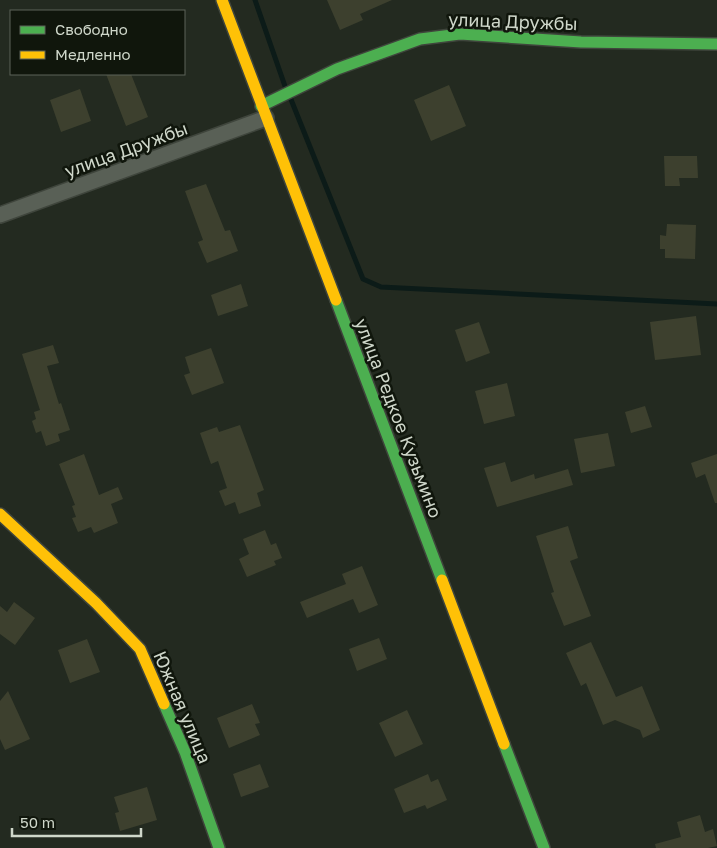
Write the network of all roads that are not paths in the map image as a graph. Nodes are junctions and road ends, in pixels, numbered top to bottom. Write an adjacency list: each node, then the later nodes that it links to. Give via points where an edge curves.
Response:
1 (222, 0): 3 (street, улица Редкое Кузьмино)
2 (717, 44): 3 (street, улица Дружбы, via 581,42 460,34 420,39 338,69)
3 (263, 112): 4 (street, улица Дружбы); 7 (street, улица Редкое Кузьмино)
4 (0, 216)
5 (0, 514): 6 (street, Южная улица, via 96,603 140,649 185,752)
6 (219, 848)
7 (544, 848)

